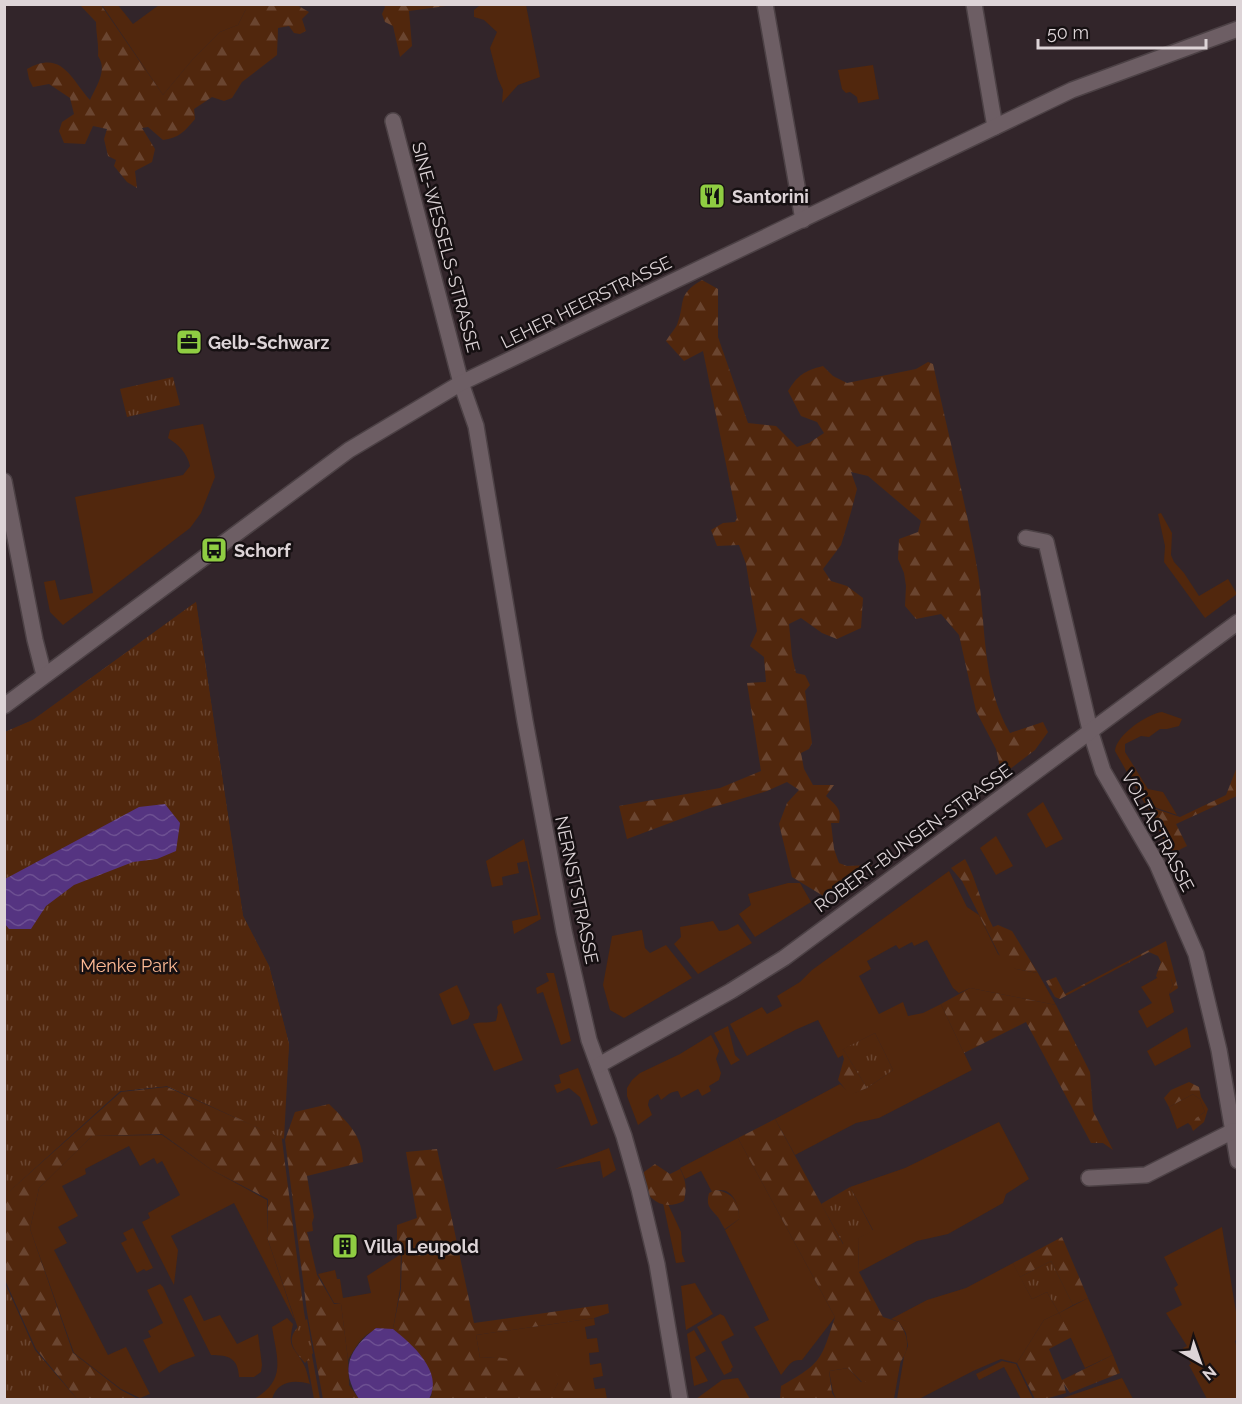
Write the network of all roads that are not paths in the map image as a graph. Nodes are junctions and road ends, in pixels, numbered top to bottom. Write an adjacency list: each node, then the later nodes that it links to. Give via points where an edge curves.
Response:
1 (765, 4): 6 (street)
2 (974, 4): 5 (street)
3 (1238, 28): 5 (street, LEHER HEERSTRASSE, via 1072,90)
4 (393, 121): 7 (street, SINE-WESSELS-STRASSE)
5 (995, 126): 6 (street, LEHER HEERSTRASSE)
6 (803, 220): 7 (street, LEHER HEERSTRASSE)
7 (461, 383): 11 (street, LEHER HEERSTRASSE, via 349,450); 14 (street, NERNSTSTRASSE, via 476,426 564,931)
8 (4, 481): 11 (street)
9 (1026, 538): 13 (street, VOLTASTRASSE, via 1046,542)
10 (1238, 622): 13 (street, ROBERT-BUNSEN-STRASSE)
11 (44, 675): 12 (street, LEHER HEERSTRASSE)
12 (4, 706)
13 (1090, 730): 14 (street, ROBERT-BUNSEN-STRASSE, via 784,958); 15 (street, VOLTASTRASSE, via 1103,771 1157,864 1196,954)
14 (598, 1065): 18 (street, NERNSTSTRASSE, via 639,1189 657,1264)
15 (1233, 1131): 16 (street, VOLTASTRASSE); 17 (street, via 1146,1175)
16 (1238, 1161)
17 (1089, 1178)
18 (680, 1400)

